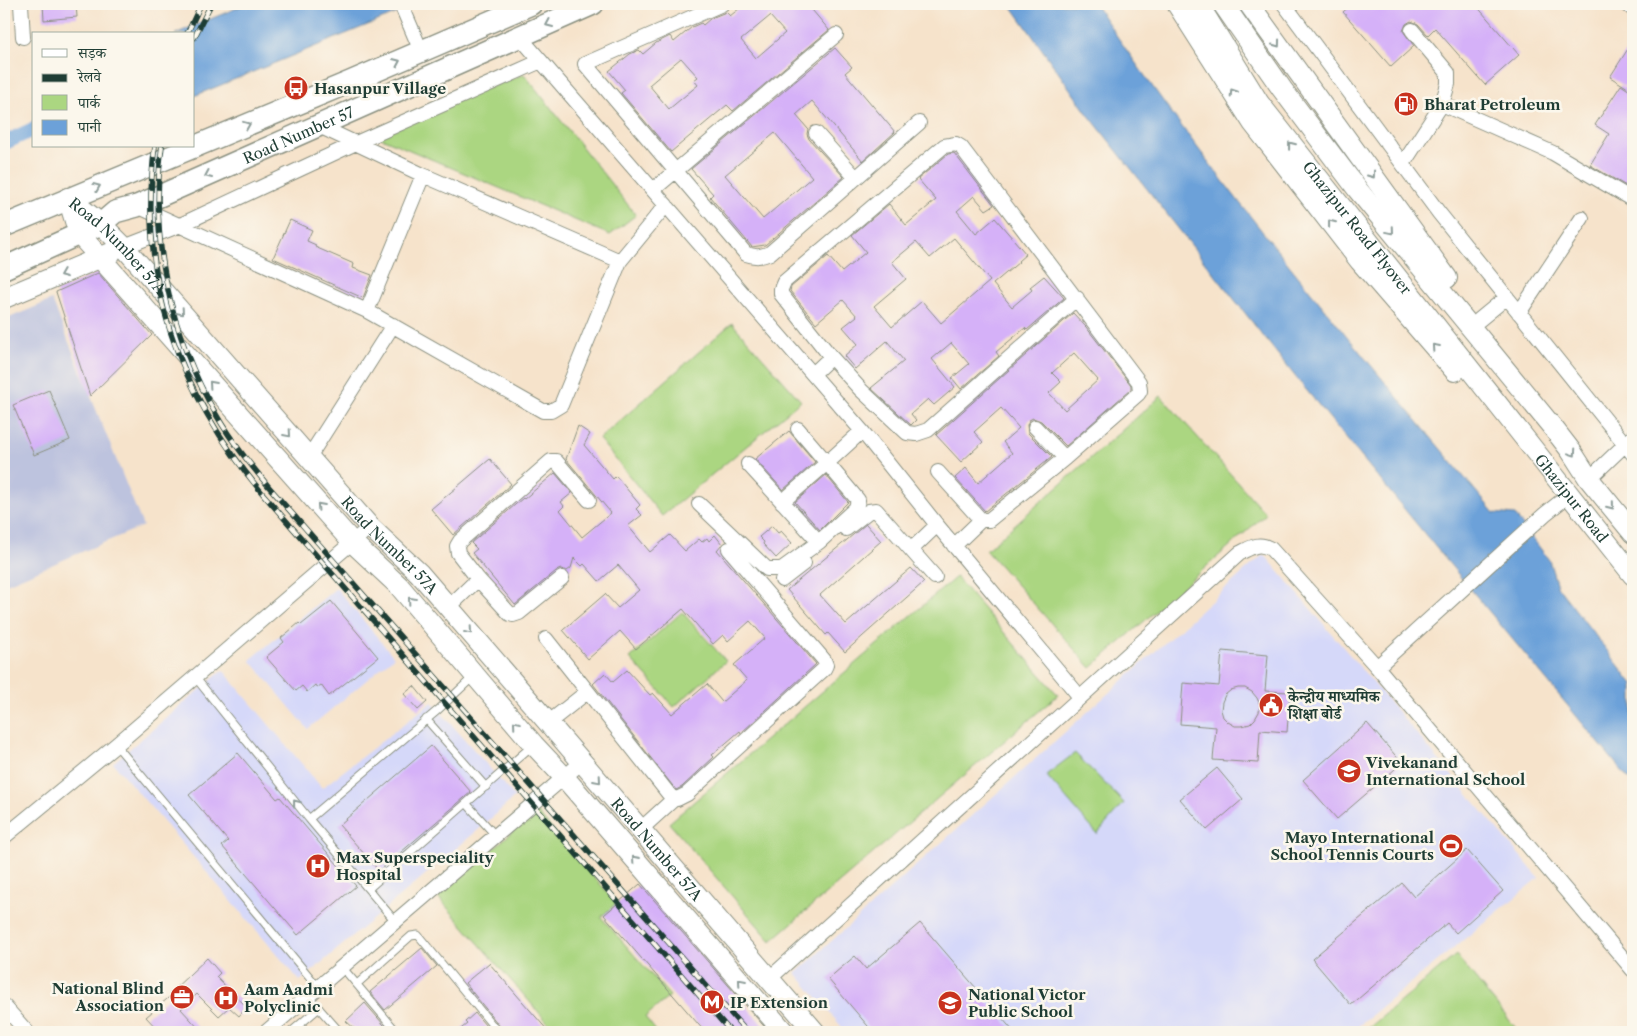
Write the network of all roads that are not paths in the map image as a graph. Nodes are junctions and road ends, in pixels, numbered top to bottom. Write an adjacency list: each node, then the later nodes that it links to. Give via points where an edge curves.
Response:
1 (21, 4): 16 (street)
2 (401, 4): 17 (street)
3 (531, 4): 17 (main road, Road Number 57)
4 (593, 4): 15 (main road, Road Number 57, one-way to 15)
5 (722, 4): 27 (street, via 585,64)
6 (1177, 4): 57 (main road, one-way to 6, via 1503,427 1360,261 1253,123)
7 (1222, 4): 54 (main road, Ghazipur Road Flyover, one-way to 54, via 1358,190)
8 (1284, 4): 26 (street)
9 (1627, 4): 12 (street)
10 (1254, 6): 49 (main road, one-way to 49, via 1422,245)
11 (1200, 8): 57 (main road, Ghazipur Road Flyover, one-way to 11, via 1259,103)
12 (1633, 9)
13 (1412, 30): 19 (street, via 1448,73)
14 (836, 35): 27 (street)
15 (520, 36): 18 (street); 21 (main road, Road Number 57)
16 (23, 37)
17 (421, 51): 24 (main road, Road Number 57, one-way to 17)
18 (541, 61): 23 (street); 30 (street)
19 (1442, 104): 26 (street); 32 (street, via 1554,152)
20 (919, 122): 29 (street)
21 (319, 126): 23 (street); 34 (main road, Road Number 57, one-way to 34)
22 (816, 133): 29 (street)
23 (356, 143): 28 (street); 38 (street)
24 (195, 145)
25 (188, 148): 31 (main road, Road Number 57, one-way to 25)
26 (1403, 164): 44 (street)
27 (674, 170): 29 (street, via 746,254 754,257 770,253); 30 (street)
28 (423, 175): 42 (street); 47 (street)
29 (856, 178)
30 (653, 190): 33 (street)
31 (68, 198): 36 (main road, Road Number 57A); 37 (main road, Road Number 57); 39 (main road, Road Number 57A)
32 (1633, 200)
33 (666, 205): 42 (street); 52 (street)
34 (137, 206): 36 (main road, Road Number 57, via 116,212); 38 (street)
35 (1582, 218): 48 (street)
36 (102, 224): 39 (main road, Road Number 57); 40 (main road, Road Number 57A)
37 (4, 226)
38 (178, 226): 40 (street); 47 (street)
39 (79, 234): 41 (main road, Road Number 57A); 43 (main road, Road Number 57)
40 (124, 247): 41 (main road); 59 (main road, Road Number 57A, one-way to 59)
41 (100, 258): 45 (main road, one-way to 45); 73 (main road, Road Number 57A, one-way to 41)
42 (620, 261): 50 (street, via 561,405 551,411 543,411)
43 (4, 268)
44 (1507, 297): 48 (street); 49 (street)
45 (4, 298)
46 (1077, 298): 51 (street, via 928,430 916,434 907,434); 51 (street, via 961,146 950,144 782,285 781,294); 60 (street, via 1139,382 1140,390)
47 (367, 311): 50 (street)
48 (1520, 313): 58 (street)
49 (1479, 320): 54 (main road, via 1536,395)
50 (393, 325): 59 (street)
51 (831, 358): 52 (street)
52 (813, 374): 56 (street)
53 (1035, 427): 60 (street)
54 (1554, 429): 64 (main road, Ghazipur Road, one-way to 64)
55 (798, 430): 61 (street)
56 (862, 431): 61 (street); 70 (street)
57 (1530, 444): 65 (main road, Ghazipur Road)
58 (1631, 445): 64 (street)
59 (309, 457): 71 (main road, Road Number 57A)
60 (1065, 458): 69 (street, via 992,518)
61 (827, 463): 67 (street); 74 (street, via 858,503)
62 (748, 464): 67 (street)
63 (938, 472): 69 (street)
64 (1589, 479): 72 (main road, Ghazipur Road, one-way to 72)
65 (1569, 495): 78 (main road, Ghazipur Road); 85 (street)
66 (589, 500): 81 (street, via 556,461 546,463 457,546 458,553)
67 (782, 502): 74 (street)
68 (699, 504): 74 (street, via 767,569 783,568)
69 (981, 520): 75 (street)
70 (937, 525): 75 (street); 77 (street)
71 (370, 527): 73 (street); 83 (main road, Road Number 57A, via 419,573)
72 (1633, 533)
73 (352, 542): 86 (main road, Road Number 57A, one-way to 73, via 399,586); 87 (street)
74 (819, 542)
75 (954, 546): 89 (street)
76 (729, 549): 97 (street, via 826,665 687,794)
77 (911, 550): 79 (street); 82 (street, via 872,509)
78 (1633, 575)
79 (935, 577)
80 (562, 578): 81 (street, via 513,615)
81 (478, 579): 83 (street)
82 (782, 580)
83 (448, 607): 91 (main road, Road Number 57A, one-way to 91)
84 (546, 639): 88 (street)
85 (1377, 667): 89 (street, via 1271,549 1264,545 1254,546 1240,553); 106 (street)
86 (475, 674): 90 (lane); 93 (main road, Road Number 57A, one-way to 86)
87 (195, 678): 92 (street); 99 (lane, one-way to 87)
88 (587, 692): 91 (street); 97 (street)
89 (1080, 697): 107 (street)
90 (426, 719): 96 (lane); 99 (lane)
91 (548, 723): 94 (main road, Road Number 57A)
92 (116, 745): 102 (street); 109 (lane)
93 (534, 745): 95 (main road, Road Number 57A); 96 (lane)
94 (582, 762): 95 (street); 100 (main road, Road Number 57A, one-way to 100)
95 (564, 777): 101 (street); 118 (main road, Road Number 57A, one-way to 95)
96 (486, 787): 98 (lane)
97 (675, 798): 100 (street)
98 (467, 804): 101 (lane); 103 (lane)
99 (309, 820): 103 (lane)
100 (641, 829): 107 (main road, Road Number 57A)
101 (495, 835): 104 (street)
102 (4, 837)
103 (368, 889): 104 (lane)
104 (395, 921): 105 (street)
105 (342, 967): 108 (lane); 109 (street)
106 (1633, 970)
107 (769, 979): 119 (main road, Road Number 57A)
108 (356, 984): 116 (lane); 117 (lane, via 411,936 418,935)
109 (313, 992): 111 (lane); 113 (street)
110 (4, 1006): 112 (street)
111 (319, 1008): 114 (lane); 115 (lane)
112 (27, 1032)
113 (266, 1032)
114 (291, 1032)
115 (340, 1032)
116 (397, 1032)
117 (498, 1032)
118 (784, 1032)
119 (815, 1032)

